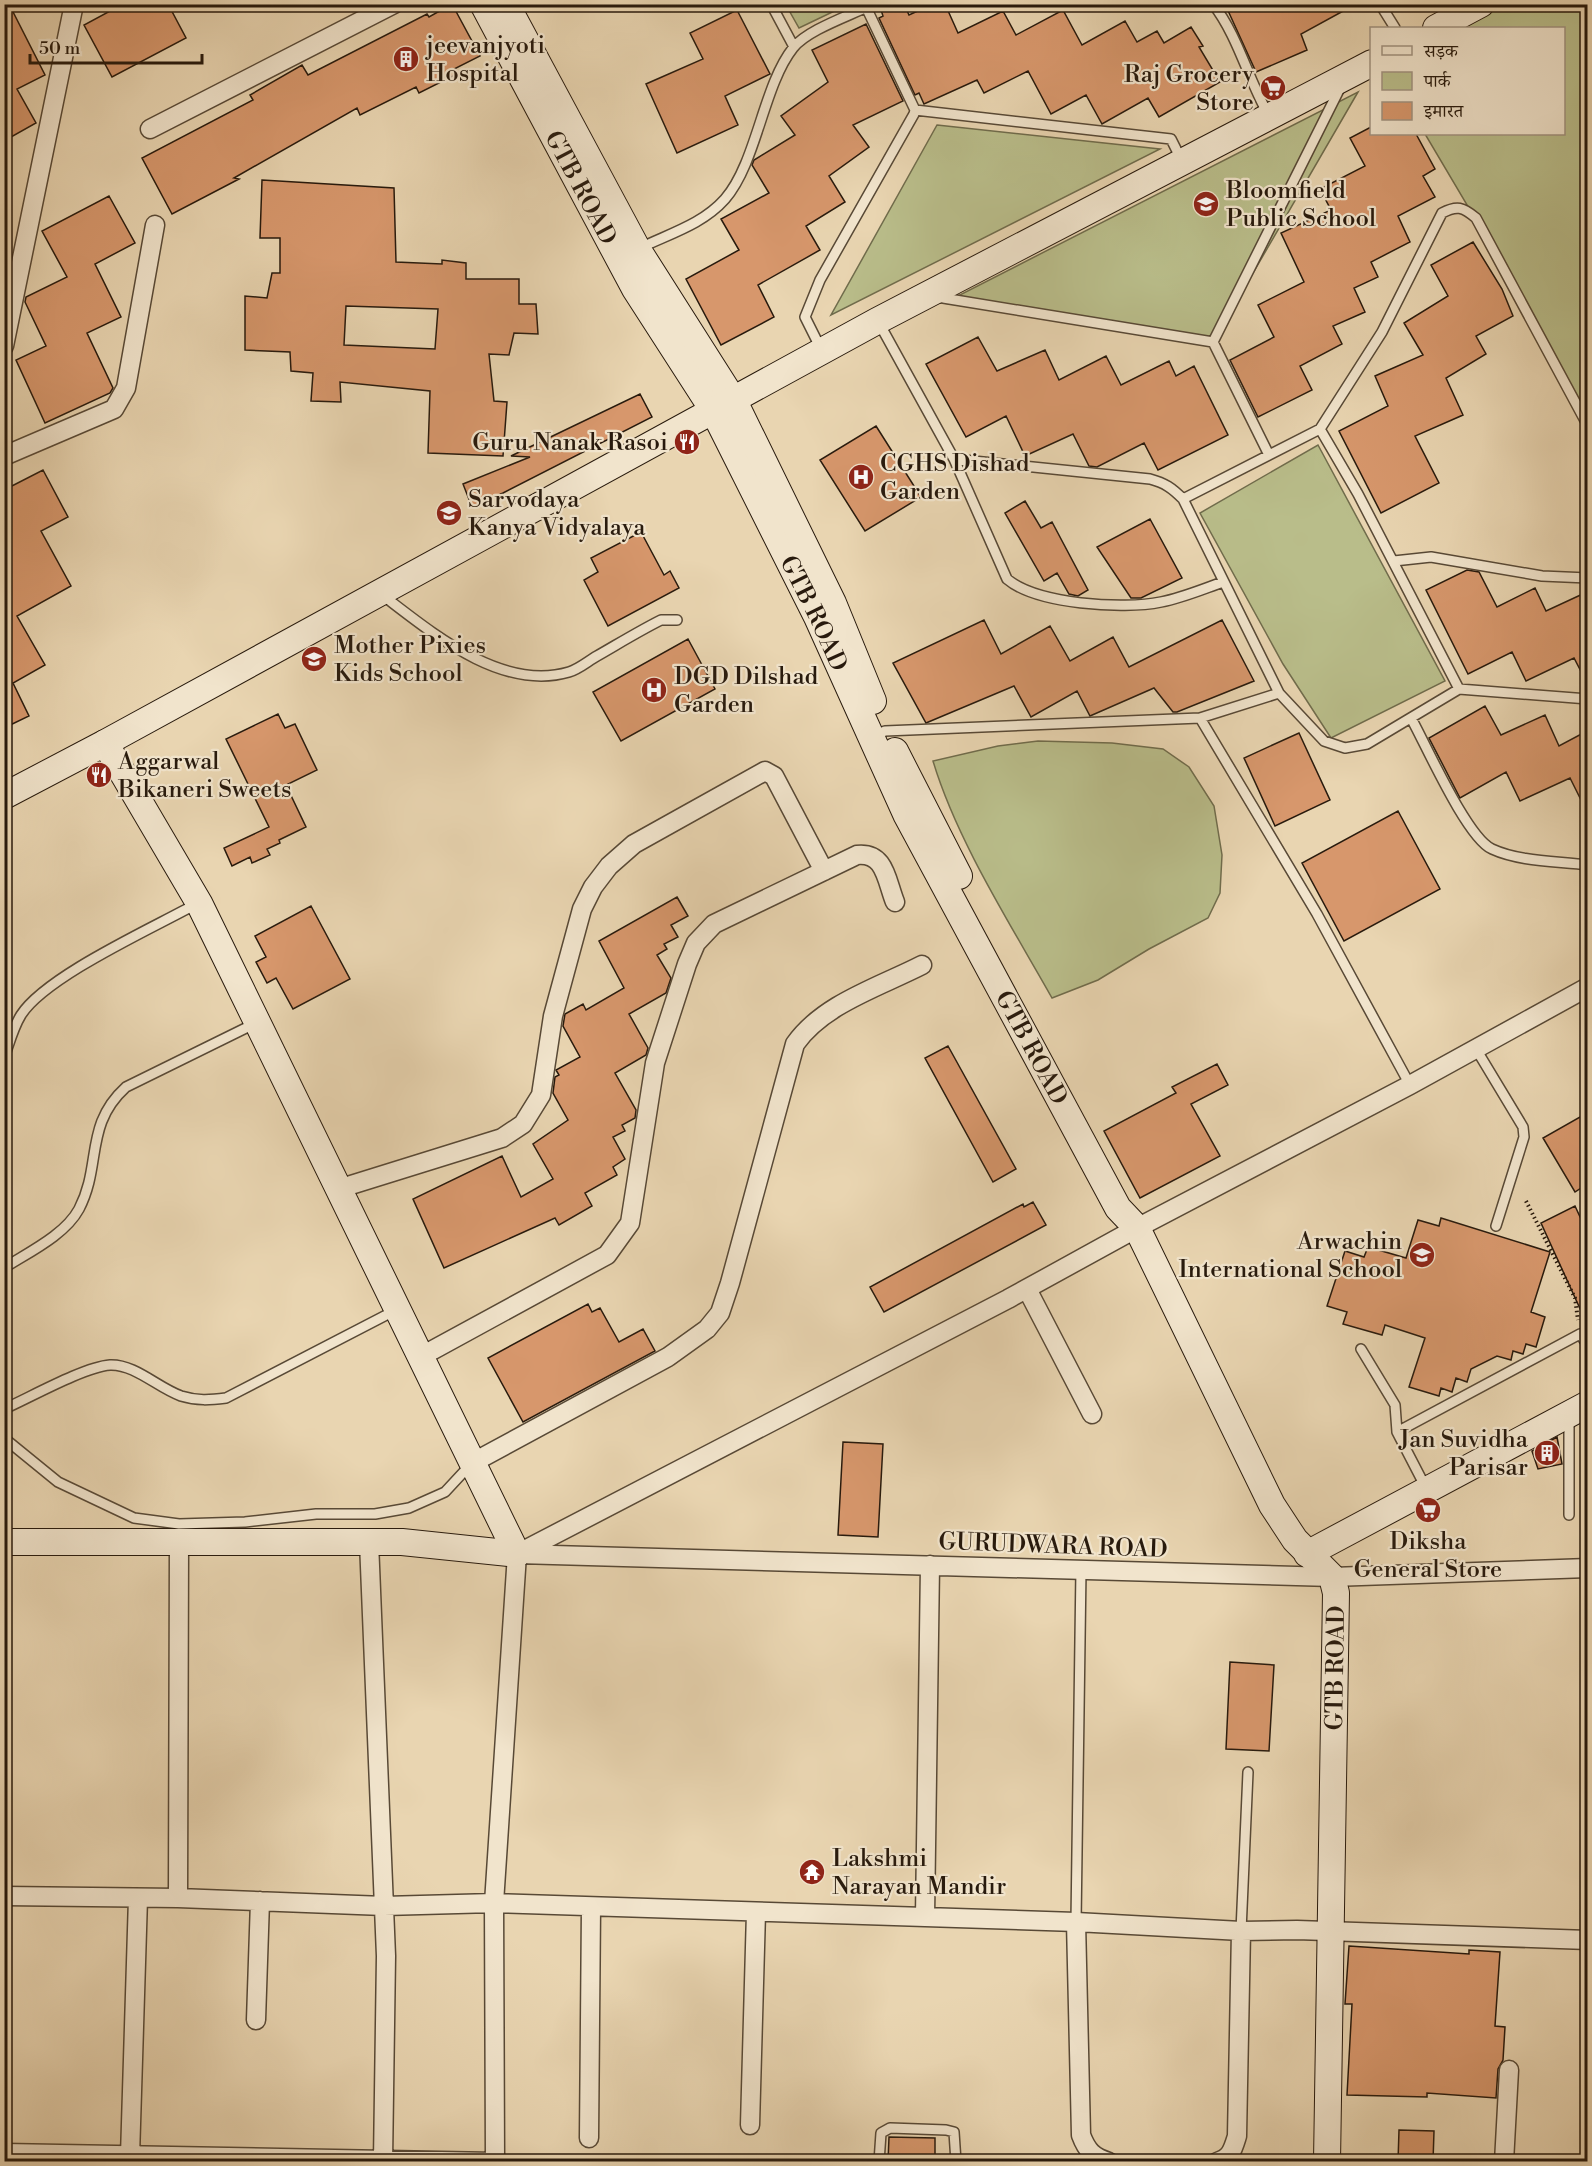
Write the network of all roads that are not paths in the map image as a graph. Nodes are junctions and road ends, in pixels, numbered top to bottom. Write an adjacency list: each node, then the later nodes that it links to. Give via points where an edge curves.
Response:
1 (74, 4): 24 (street)
2 (394, 4): 17 (street)
3 (483, 4): 20 (street, GTB ROAD)
4 (506, 4): 20 (street, GTB ROAD)
5 (771, 4): 12 (lane)
6 (1213, 4): 16 (lane)
7 (1380, 4): 10 (lane)
8 (1482, 4): 11 (street)
9 (869, 6): 12 (lane); 15 (lane)
10 (1394, 27)
11 (1438, 27)
12 (794, 47): 20 (lane, via 726,198 706,216)
13 (1370, 64): 14 (street)
14 (1346, 76): 16 (street); 23 (lane)
15 (915, 110): 18 (lane, via 1171,140); 25 (lane, via 820,280 805,317)
16 (1270, 117): 18 (street)
17 (150, 129)
18 (1183, 162): 21 (street)
19 (155, 225): 30 (street, via 126,388 114,409)
20 (628, 255): 26 (street, GTB ROAD)
21 (925, 296): 22 (street); 23 (lane)
22 (877, 321): 25 (street); 31 (lane)
23 (1214, 342): 29 (lane)
24 (4, 346)
25 (822, 352): 26 (street)
26 (724, 406): 36 (street); 43 (street, GTB ROAD, via 817,617)
27 (1587, 426): 28 (lane, via 1476,218 1465,208 1453,207 1442,213 1382,332)
28 (1320, 429): 29 (lane); 33 (lane)
29 (1269, 455): 32 (lane)
30 (4, 456)
31 (954, 459): 32 (lane, via 1150,479 1165,483); 35 (lane, via 1007,579 1017,588 1043,596 1136,606 1163,602)
32 (1183, 499): 35 (lane)
33 (1394, 561): 34 (lane, via 1431,557 1542,576); 38 (lane)
34 (1587, 578)
35 (1223, 582): 39 (lane)
36 (379, 593): 37 (lane, via 470,656 492,666 525,673 571,672 661,620); 44 (street)
37 (677, 620)
38 (1459, 689): 40 (lane); 42 (lane)
39 (1279, 693): 41 (lane); 42 (lane, via 1324,741 1345,748 1367,744)
40 (1587, 699)
41 (1200, 718): 43 (lane); 55 (lane, via 1317,915)
42 (1411, 718): 46 (lane, via 1471,829 1491,849)
43 (878, 734): 58 (street, GTB ROAD, via 914,810 1134,1202)
44 (105, 743): 45 (street); 49 (street)
45 (4, 796)
46 (1587, 865)
47 (824, 871): 48 (street, via 857,855 869,854 880,861); 56 (street, via 774,776 765,771 634,844 609,866 582,909 553,1016 541,1095 524,1124 502,1138); 64 (street, via 714,924 696,943 655,1063 630,1223 619,1241 607,1255)
48 (895, 902)
49 (199, 903): 52 (street); 54 (lane, via 39,994 21,1016)
50 (922, 965): 70 (street, via 826,1013 808,1026 795,1044 730,1283 720,1313 707,1329 668,1357)
51 (1587, 987): 53 (street)
52 (257, 1022): 56 (street); 59 (lane, via 126,1087 111,1101 101,1119 79,1210 64,1227)
53 (1476, 1049): 55 (street); 57 (lane, via 1523,1127 1524,1137)
54 (4, 1059)
55 (1410, 1085): 58 (street)
56 (338, 1189): 61 (street)
57 (1496, 1226)
58 (1137, 1228): 60 (street); 77 (street, GTB ROAD, via 1272,1505)
59 (4, 1268)
60 (1027, 1289): 67 (street); 76 (street)
61 (397, 1309): 64 (street); 65 (lane, via 226,1398 203,1401 180,1395 137,1373 111,1365)
62 (1587, 1346): 68 (lane, via 1581,1334)
63 (1361, 1348): 68 (lane, via 1395,1405)
64 (420, 1357): 70 (street)
65 (4, 1409)
66 (1578, 1409): 71 (street); 72 (lane)
67 (1092, 1414)
68 (1397, 1432): 71 (lane)
69 (4, 1438): 70 (lane, via 58,1482 134,1518 178,1524 409,1509 445,1492)
70 (472, 1463): 76 (street)
71 (1427, 1490): 77 (street)
72 (1569, 1515)
73 (4, 1542): 74 (street)
74 (179, 1542): 75 (street); 85 (street)
75 (369, 1542): 76 (street); 88 (street)
76 (516, 1554): 78 (street, GURUDWARA ROAD); 87 (street)
77 (1306, 1554): 81 (street, GTB ROAD)
78 (930, 1565): 80 (street, GURUDWARA ROAD); 91 (street)
79 (1587, 1568): 81 (street, GURUDWARA ROAD)
80 (1081, 1569): 81 (street, GURUDWARA ROAD); 92 (lane)
81 (1332, 1577): 94 (street, GTB ROAD, via 1336,1593)
82 (1248, 1772): 93 (lane)
83 (4, 1896): 84 (street)
84 (138, 1898): 85 (street); 101 (street)
85 (178, 1898): 86 (street)
86 (260, 1901): 88 (street); 96 (street)
87 (495, 1903): 88 (street); 89 (street); 102 (street, via 495,2162)
88 (384, 1906): 102 (street)
89 (591, 1906): 90 (street); 99 (street)
90 (756, 1912): 91 (street); 98 (street)
91 (925, 1917): 92 (street)
92 (1076, 1922): 93 (street); 105 (street, via 1081,2135 1095,2157)
93 (1241, 1931): 94 (street); 106 (street, via 1237,2136 1233,2151)
94 (1332, 1932): 95 (street); 107 (street, GTB ROAD)
95 (1587, 1940)
96 (256, 2020)
97 (1509, 2070): 108 (street)
98 (750, 2125)
99 (589, 2138)
100 (4, 2153): 101 (street)
101 (130, 2156): 102 (street)
102 (383, 2161)
103 (879, 2162): 104 (lane, via 881,2133 890,2128 954,2132)
104 (956, 2162)
105 (1109, 2162)
106 (1217, 2162)
107 (1327, 2162)
108 (1504, 2162)

